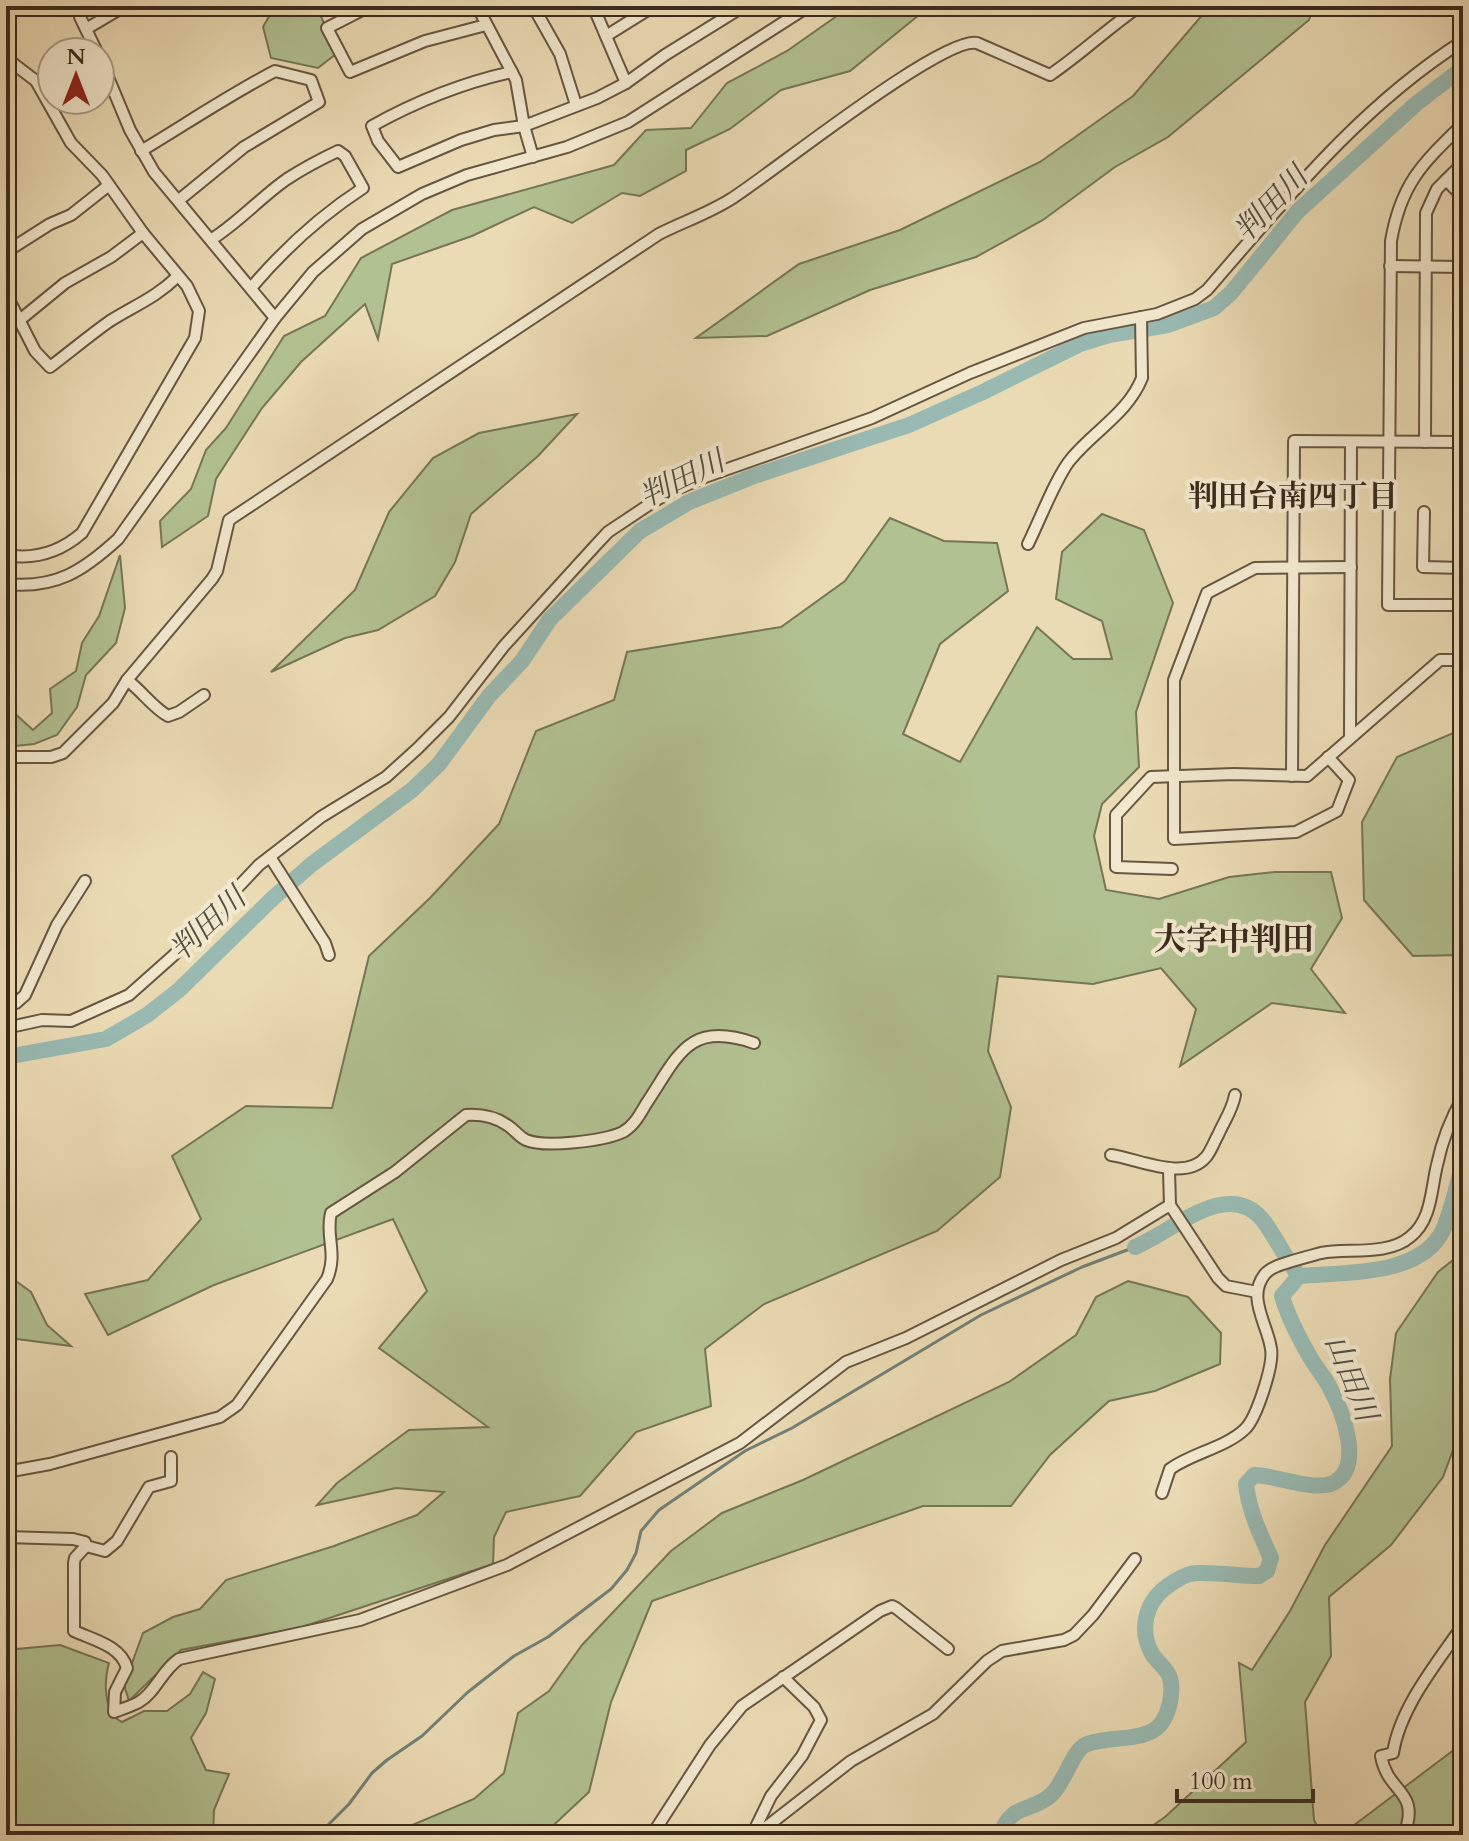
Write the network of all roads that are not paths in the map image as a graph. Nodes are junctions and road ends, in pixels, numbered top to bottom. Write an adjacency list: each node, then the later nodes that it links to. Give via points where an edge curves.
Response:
1 (80, 6): 12 (street)
2 (125, 6): 12 (street)
3 (370, 6): 11 (street, via 327,28 350,72 425,41)
4 (477, 6): 11 (street)
5 (533, 6): 20 (street, via 560,54)
6 (593, 6): 14 (street)
7 (654, 6): 14 (street)
8 (744, 6): 18 (street)
9 (809, 6): 24 (street, via 628,122)
10 (1140, 6): 55 (street, via 1050,75 969,41 946,52 877,94 729,201 659,234 447,374 229,520 212,579)
11 (486, 25): 17 (street)
12 (86, 29): 13 (street)
13 (89, 36)
14 (606, 36): 18 (street)
15 (1463, 41): 41 (street, via 1361,119 1207,290)
16 (6, 58): 27 (street, via 36,81 71,143)
17 (512, 72): 22 (street); 22 (street, via 461,85 372,126 398,167 461,140)
18 (626, 83): 20 (street)
19 (116, 94): 23 (street)
20 (576, 105): 22 (street)
21 (1463, 124): 33 (street, via 1407,185 1396,213)
22 (524, 126): 24 (street)
23 (141, 151): 29 (street); 29 (street, via 275,71 311,80 319,102 244,147)
24 (533, 157): 39 (street, via 422,194 362,229 313,272)
25 (1463, 163): 26 (street)
26 (1446, 180): 28 (street); 34 (street, via 1426,213)
27 (109, 185): 30 (street); 32 (street, via 71,215)
28 (1463, 197)
29 (179, 200): 31 (street)
30 (143, 233): 36 (street); 40 (street, via 65,283)
31 (212, 239): 37 (street); 37 (street, via 313,163 338,151 345,156 363,188 286,248)
32 (6, 252)
33 (1390, 266): 34 (street); 42 (street)
34 (1427, 266): 35 (street); 44 (street)
35 (1463, 267)
36 (178, 276): 40 (street, via 50,367 35,351); 48 (street, via 199,311 195,338 93,516 82,533 57,550)
37 (251, 288): 39 (street)
38 (6, 294): 40 (street)
39 (275, 318): 52 (street, via 118,539 88,566 70,574 30,586)
40 (21, 319)
41 (1141, 320): 47 (street, via 1138,387 1069,461); 62 (street, via 1084,328 872,418 705,477 653,502 608,532 504,646 449,717 386,777)
42 (1388, 441): 43 (street); 44 (street); 53 (street, via 1388,605)
43 (1351, 442): 49 (street, via 1294,441); 50 (street)
44 (1425, 442): 45 (street)
45 (1463, 442)
46 (1424, 512): 51 (street, via 1423,567)
47 (1028, 544)
48 (6, 555)
49 (1293, 567): 50 (street); 60 (street, via 1255,568 1207,593 1174,680); 61 (street)
50 (1351, 567): 57 (street)
51 (1463, 568)
52 (6, 584)
53 (1463, 605)
54 (1463, 660): 57 (street, via 1440,660)
55 (127, 680): 56 (street, via 168,716); 58 (street, via 113,703 63,753)
56 (204, 695)
57 (1350, 738): 59 (street)
58 (6, 757)
59 (1328, 757): 60 (street, via 1349,780 1337,811 1296,832 1174,839); 61 (street, via 1307,776)
60 (1174, 776): 61 (street); 63 (street, via 1151,777 1116,815 1116,867)
61 (1292, 776)
62 (270, 857): 65 (street); 67 (street, via 129,995 71,1021 42,1020)
63 (1172, 869)
64 (85, 881): 66 (street, via 57,925 25,995)
65 (329, 955)
66 (6, 1005)
67 (6, 1028)
68 (754, 1043): 76 (street, via 722,1036 694,1040 626,1131 591,1142 528,1141 495,1118 466,1115 395,1172 331,1213 333,1264 327,1279 228,1413)
69 (1235, 1095): 72 (street, via 1207,1157)
70 (1463, 1097): 74 (street, via 1451,1118 1429,1206 1410,1238 1276,1266)
71 (1111, 1155): 72 (street)
72 (1169, 1170): 73 (street)
73 (1170, 1205): 74 (street, via 1218,1278 1226,1286); 79 (street, via 1116,1238 846,1362 740,1443 507,1565 360,1620 179,1659 139,1702 114,1712 115,1692 127,1668 124,1657 74,1631 74,1563)
74 (1257, 1292): 77 (street, via 1271,1362 1252,1420 1231,1438 1170,1469)
75 (171, 1457): 79 (street, via 171,1481 149,1487 117,1541 105,1551)
76 (6, 1472)
77 (1162, 1493)
78 (6, 1537): 79 (street, via 73,1539)
79 (86, 1546)
80 (1135, 1559): 85 (street, via 1074,1635 1002,1651 933,1714 851,1761)
81 (1463, 1625): 86 (street, via 1397,1731 1393,1753 1381,1756 1384,1771 1408,1801)
82 (948, 1649): 83 (street, via 892,1606)
83 (783, 1677): 84 (street, via 753,1696 728,1722); 85 (street, via 821,1720 771,1796)
84 (652, 1835)
85 (754, 1835)
86 (1404, 1835)

